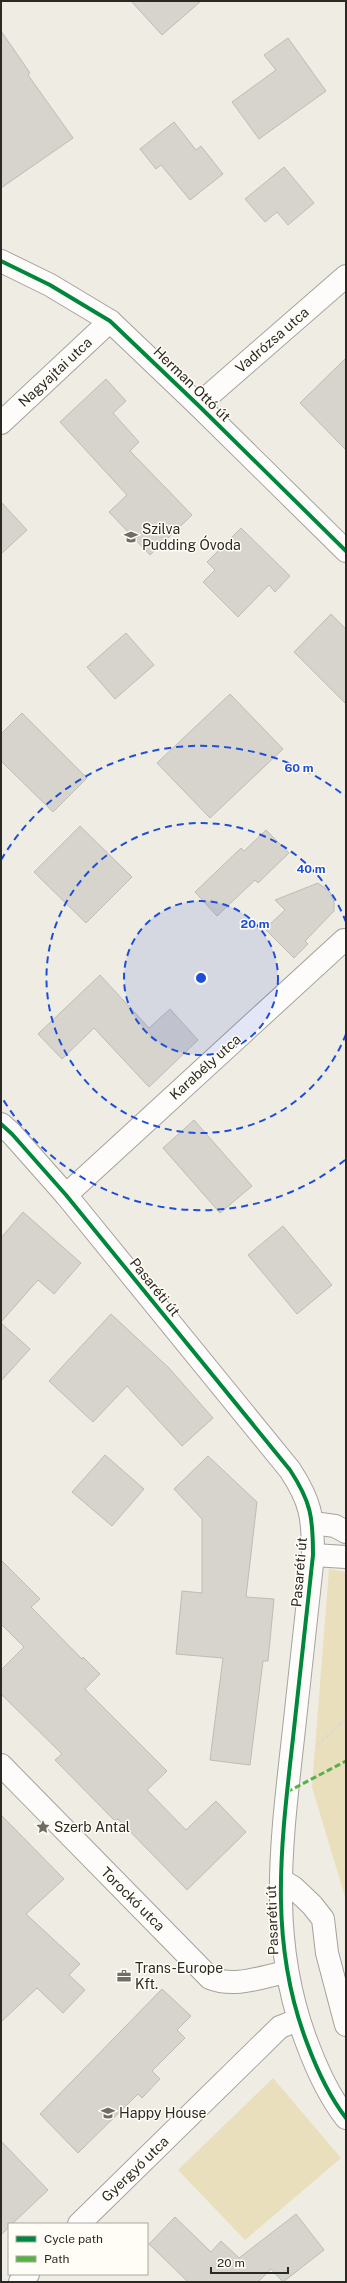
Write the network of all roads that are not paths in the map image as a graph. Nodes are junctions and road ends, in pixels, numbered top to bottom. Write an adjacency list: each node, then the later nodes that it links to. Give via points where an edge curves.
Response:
1 (1, 261): 3 (street, Herman Ottó út, via 50,285)
2 (346, 276): 4 (street, Vadrózsa utca)
3 (110, 321): 4 (street, Herman Ottó út); 5 (street, Nagyajtai utca)
4 (198, 405): 6 (street, Herman Ottó út)
5 (1, 423)
6 (346, 551)
7 (344, 940): 9 (street, Karabély utca)
8 (5, 1135): 9 (street, Pasaréti út)
9 (66, 1195): 10 (street, Pasaréti út, via 290,1470 306,1498)
10 (313, 1522): 11 (street, via 335,1526); 12 (street, Pasaréti út)
11 (346, 1532)
12 (313, 1555): 13 (street); 15 (street, Pasaréti út, via 287,1792)
13 (346, 1557)
14 (1, 1765): 16 (street, Torockó utca, via 210,1978 222,1983 235,1983)
15 (281, 1880): 16 (street, Pasaréti út, via 281,1932); 18 (street, via 293,1887 323,1919 327,1953)
16 (286, 1972): 17 (street, Pasaréti út)
17 (298, 2020): 19 (street, Pasaréti út, via 313,2060); 20 (street, Gyergyó utca, via 280,2027)
18 (346, 2025)
19 (345, 2113)
20 (80, 2223)

